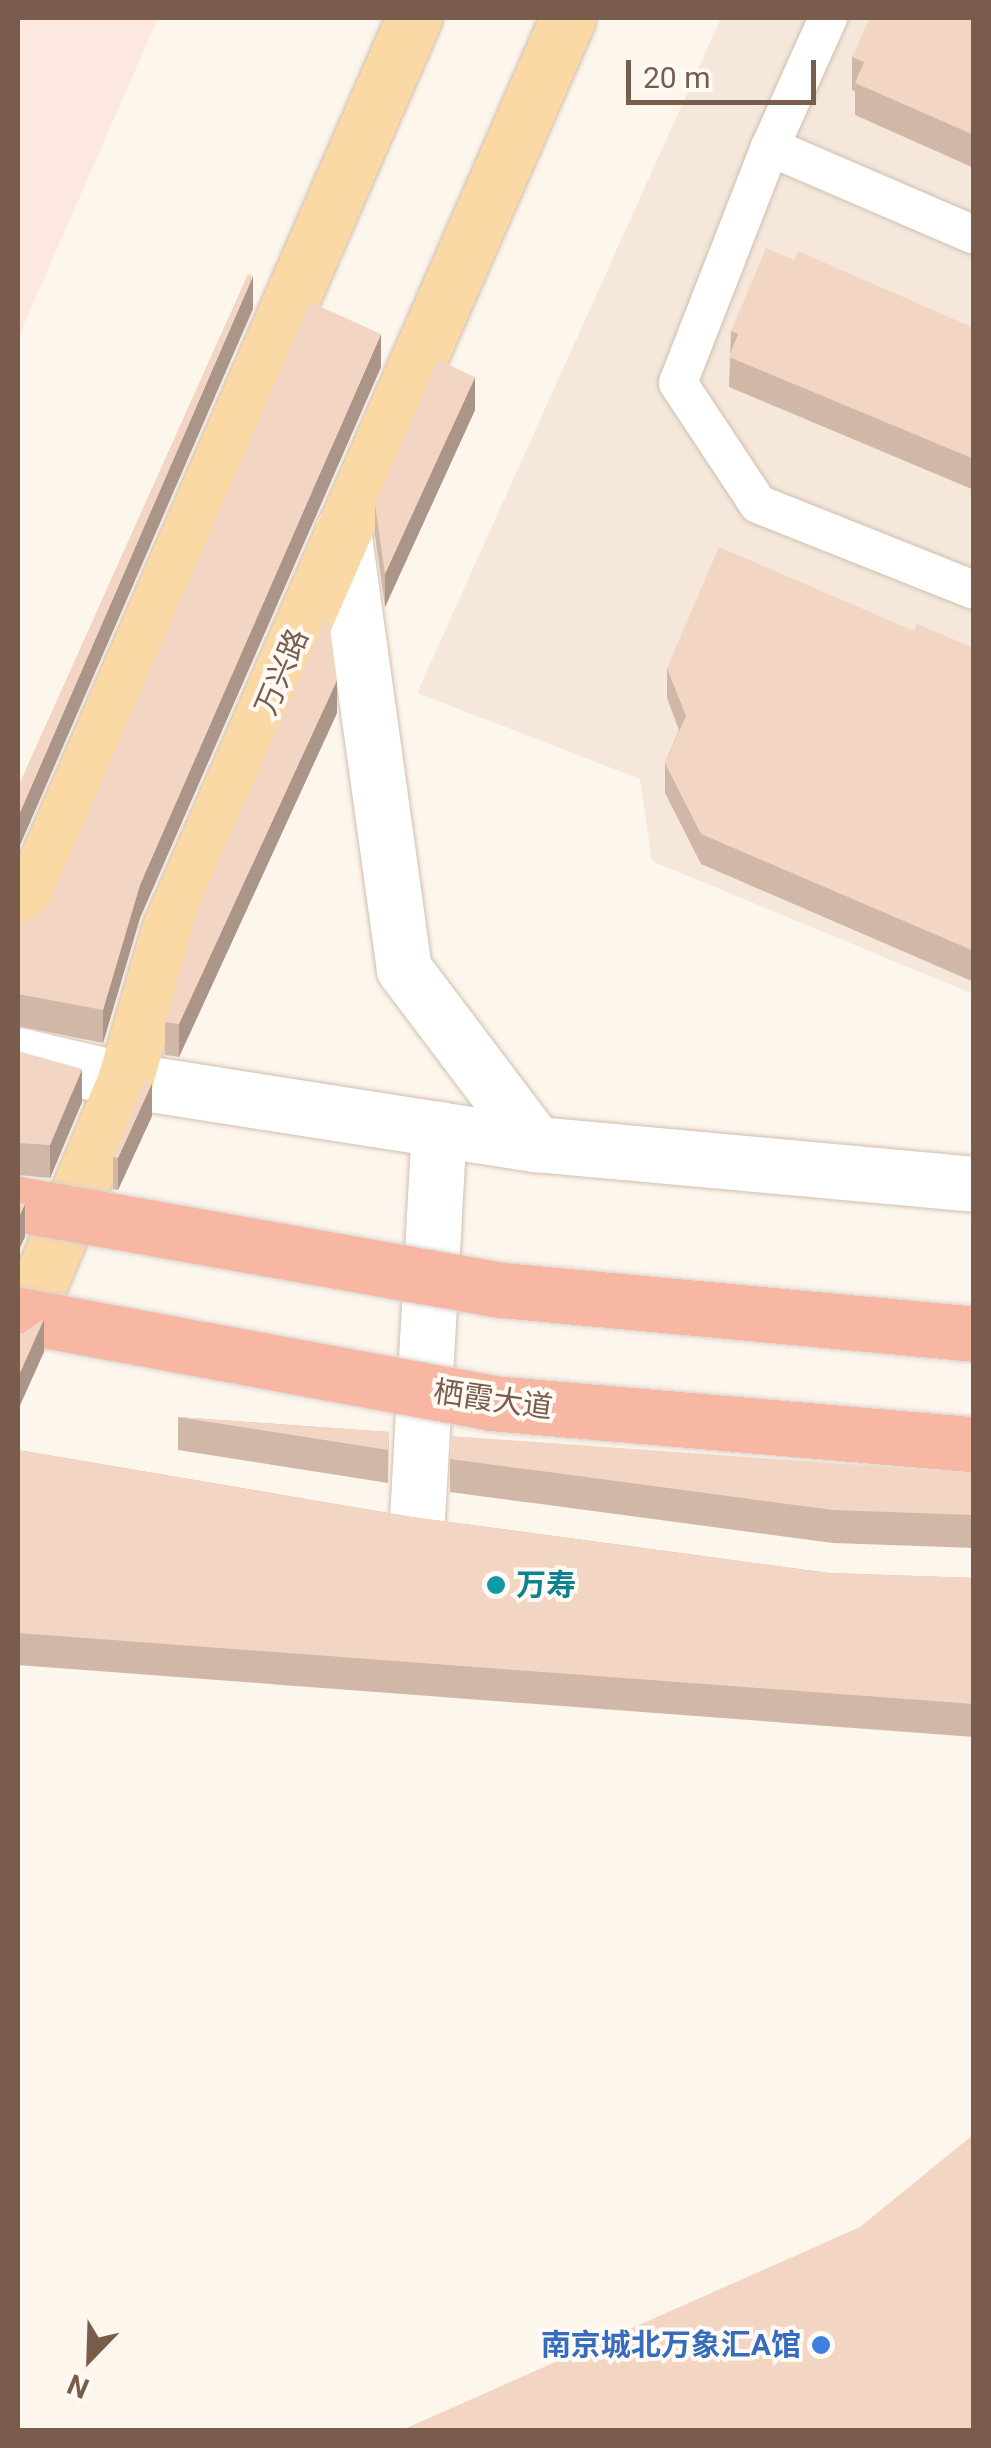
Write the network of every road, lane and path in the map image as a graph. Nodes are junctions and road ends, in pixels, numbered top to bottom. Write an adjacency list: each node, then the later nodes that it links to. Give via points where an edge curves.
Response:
1 (414, 18): 8 (main road)
2 (568, 18): 6 (main road, 万兴路)
3 (828, 18): 4 (lane)
4 (770, 147): 5 (lane); 7 (lane, via 678,383 758,504)
5 (974, 235)
6 (343, 530): 10 (main road, 万兴路, via 169,930); 12 (main road, via 404,969)
7 (974, 590)
8 (18, 926)
9 (18, 1055): 10 (main road)
10 (124, 1080): 11 (main road); 17 (main road, 万兴路)
11 (439, 1129): 12 (main road); 20 (main road)
12 (536, 1144): 13 (main road)
13 (974, 1184)
14 (18, 1204): 16 (highway, bridge, via 502,1290)
15 (18, 1315): 18 (highway, 栖霞大道, bridge, via 491,1403)
16 (974, 1334)
17 (18, 1335)
18 (974, 1444)
19 (359, 1510): 20 (main road)
20 (417, 1519): 21 (main road)
21 (476, 1527)

